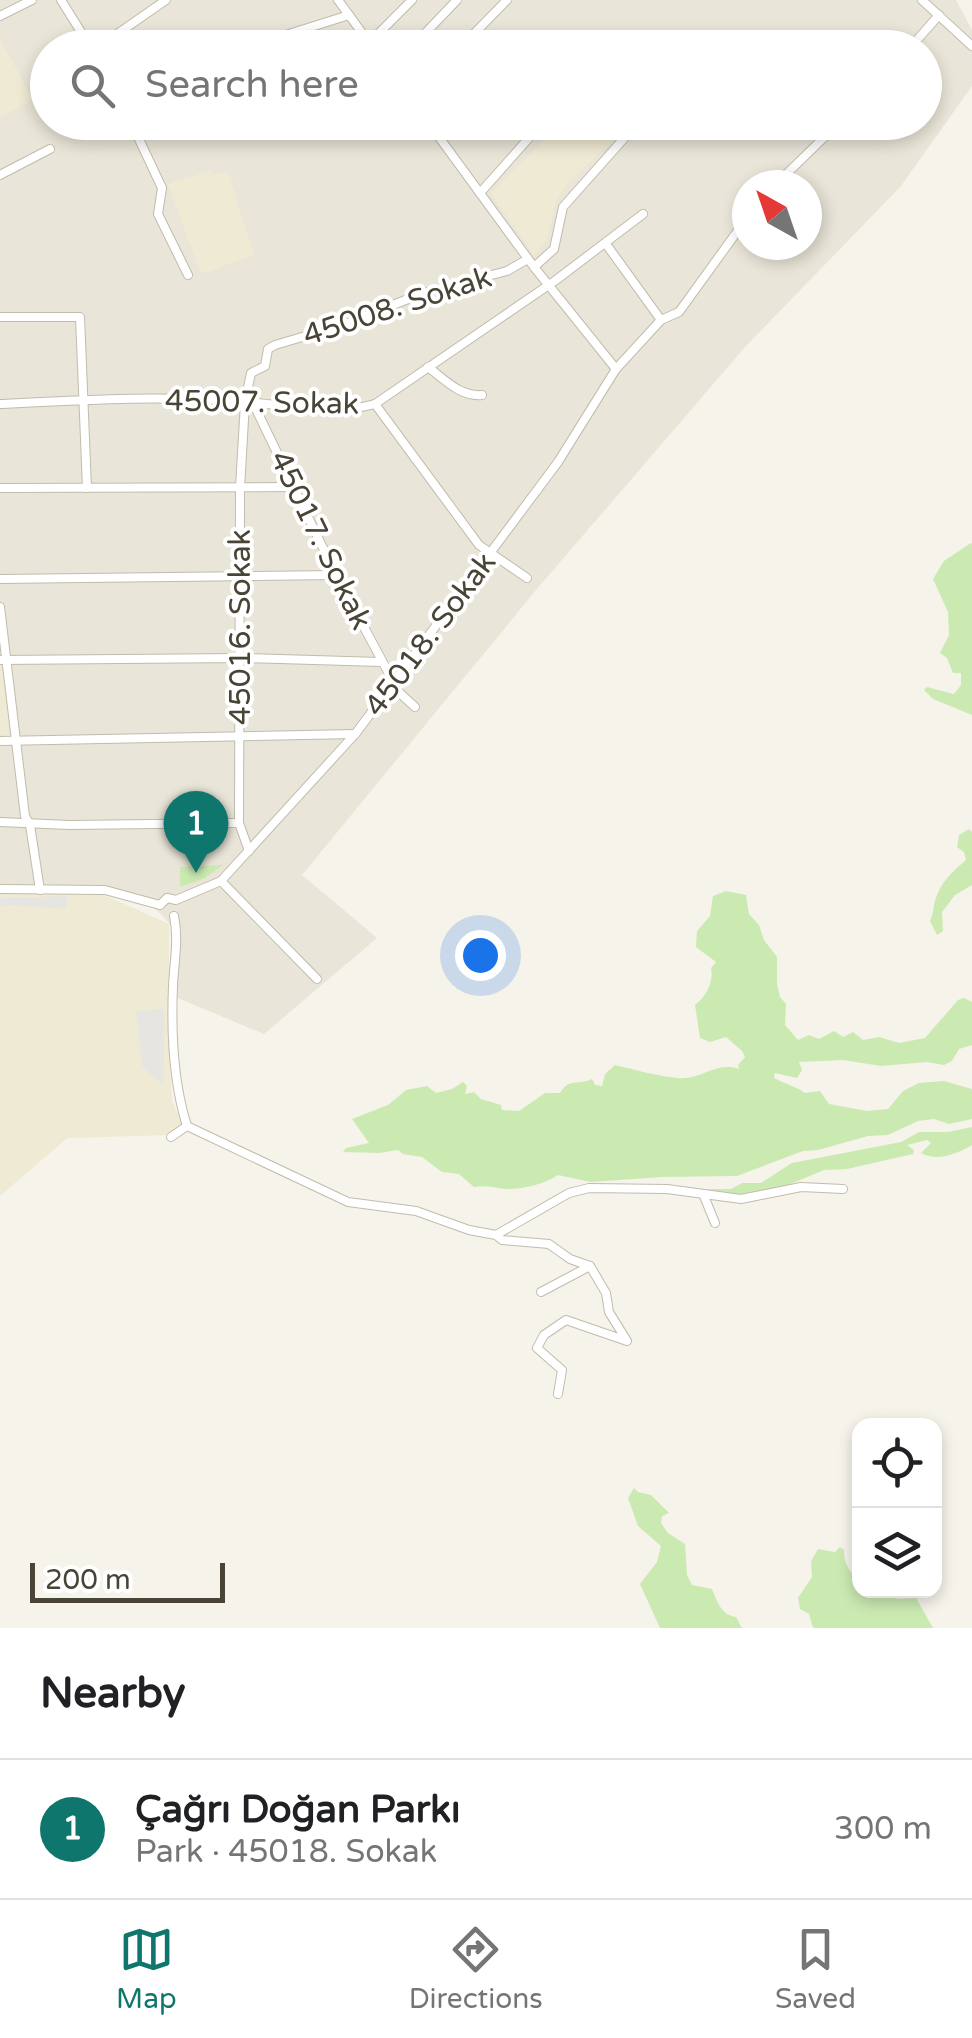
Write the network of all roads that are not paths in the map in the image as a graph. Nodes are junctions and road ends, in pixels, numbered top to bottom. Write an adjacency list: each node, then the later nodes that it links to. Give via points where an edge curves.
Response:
1 (32, 0): 11 (street)
2 (61, 0): 12 (street)
3 (166, 0): 13 (street)
4 (338, 0): 9 (street)
5 (412, 0): 16 (street)
6 (457, 0): 17 (street)
7 (508, 0): 18 (street)
8 (922, 0): 10 (street)
9 (348, 15): 14 (street); 15 (street)
10 (939, 15): 19 (street); 20 (street)
11 (0, 16)
12 (82, 30)
13 (121, 30)
14 (301, 30)
15 (360, 30)
16 (385, 30)
17 (429, 30)
18 (478, 30)
19 (926, 30)
20 (972, 46)
21 (139, 140): 34 (street, via 162,188 158,214)
22 (441, 140): 29 (street)
23 (527, 140): 29 (street)
24 (623, 140): 33 (street, via 563,207 554,249)
25 (822, 140): 27 (street)
26 (50, 149): 28 (street)
27 (791, 170)
28 (0, 175)
29 (480, 193): 33 (street)
30 (642, 214): 32 (street, 45007. Sokak)
31 (732, 239): 37 (street, 45018. Sokak, via 679,312)
32 (606, 244): 35 (street, 45007. Sokak); 37 (street)
33 (531, 263): 35 (street); 42 (street, 45008. Sokak, via 275,344 265,366 251,373)
34 (188, 275)
35 (548, 285): 38 (street, 45007. Sokak); 39 (street)
36 (0, 317): 41 (street, via 80,318)
37 (660, 320): 39 (street, 45018. Sokak)
38 (428, 367): 40 (street, via 459,390); 44 (street, 45007. Sokak)
39 (616, 369): 49 (street, 45018. Sokak)
40 (482, 395)
41 (86, 399): 42 (street, 45007. Sokak); 43 (street, 45007. Sokak); 47 (street)
42 (245, 402): 44 (street, 45007. Sokak, via 354,410); 45 (street, 45017. Sokak, via 255,407); 48 (street, 45016. Sokak)
43 (0, 404)
44 (374, 404): 49 (street)
45 (295, 487): 48 (street); 50 (street, 45017. Sokak)
46 (0, 488): 47 (street)
47 (87, 488): 48 (street)
48 (240, 488): 51 (street, 45016. Sokak)
49 (491, 554): 52 (street); 58 (street, 45018. Sokak)
50 (336, 575): 51 (street); 57 (street, 45017. Sokak)
51 (240, 576): 53 (street); 55 (street, 45016. Sokak)
52 (527, 578)
53 (0, 579)
54 (0, 607): 56 (street)
55 (241, 658): 56 (street); 57 (street); 61 (street, 45016. Sokak)
56 (3, 659): 62 (street)
57 (381, 662): 58 (street, 45017. Sokak)
58 (393, 684): 59 (street, 45017. Sokak); 60 (street, 45018. Sokak)
59 (415, 706)
60 (356, 734): 61 (street); 67 (street, 45018. Sokak)
61 (241, 735): 62 (street); 65 (street, 45016. Sokak)
62 (15, 740): 63 (street); 66 (street)
63 (0, 741)
64 (0, 822): 66 (street)
65 (239, 822): 66 (street); 67 (street, 45016. Sokak)
66 (30, 825): 70 (street)
67 (248, 851): 68 (street, 45018. Sokak)
68 (221, 881): 71 (street, 45018. Sokak); 74 (street)
69 (0, 889): 70 (street)
70 (40, 890): 72 (street, via 105,890)
71 (176, 900): 72 (street); 73 (street, via 180,909)
72 (160, 904): 73 (street, via 165,916)
73 (174, 916): 75 (street, via 174,1052)
74 (317, 979)
75 (188, 1126): 76 (street); 80 (street, via 348,1202 416,1212)
76 (172, 1137)
77 (843, 1189): 78 (street)
78 (704, 1196): 79 (street); 80 (street, via 588,1188)
79 (715, 1223)
80 (496, 1235): 81 (street, via 549,1244)
81 (590, 1266): 82 (street); 83 (street, via 627,1341 566,1320 544,1335 537,1348 562,1370)
82 (541, 1292)
83 (558, 1394)

